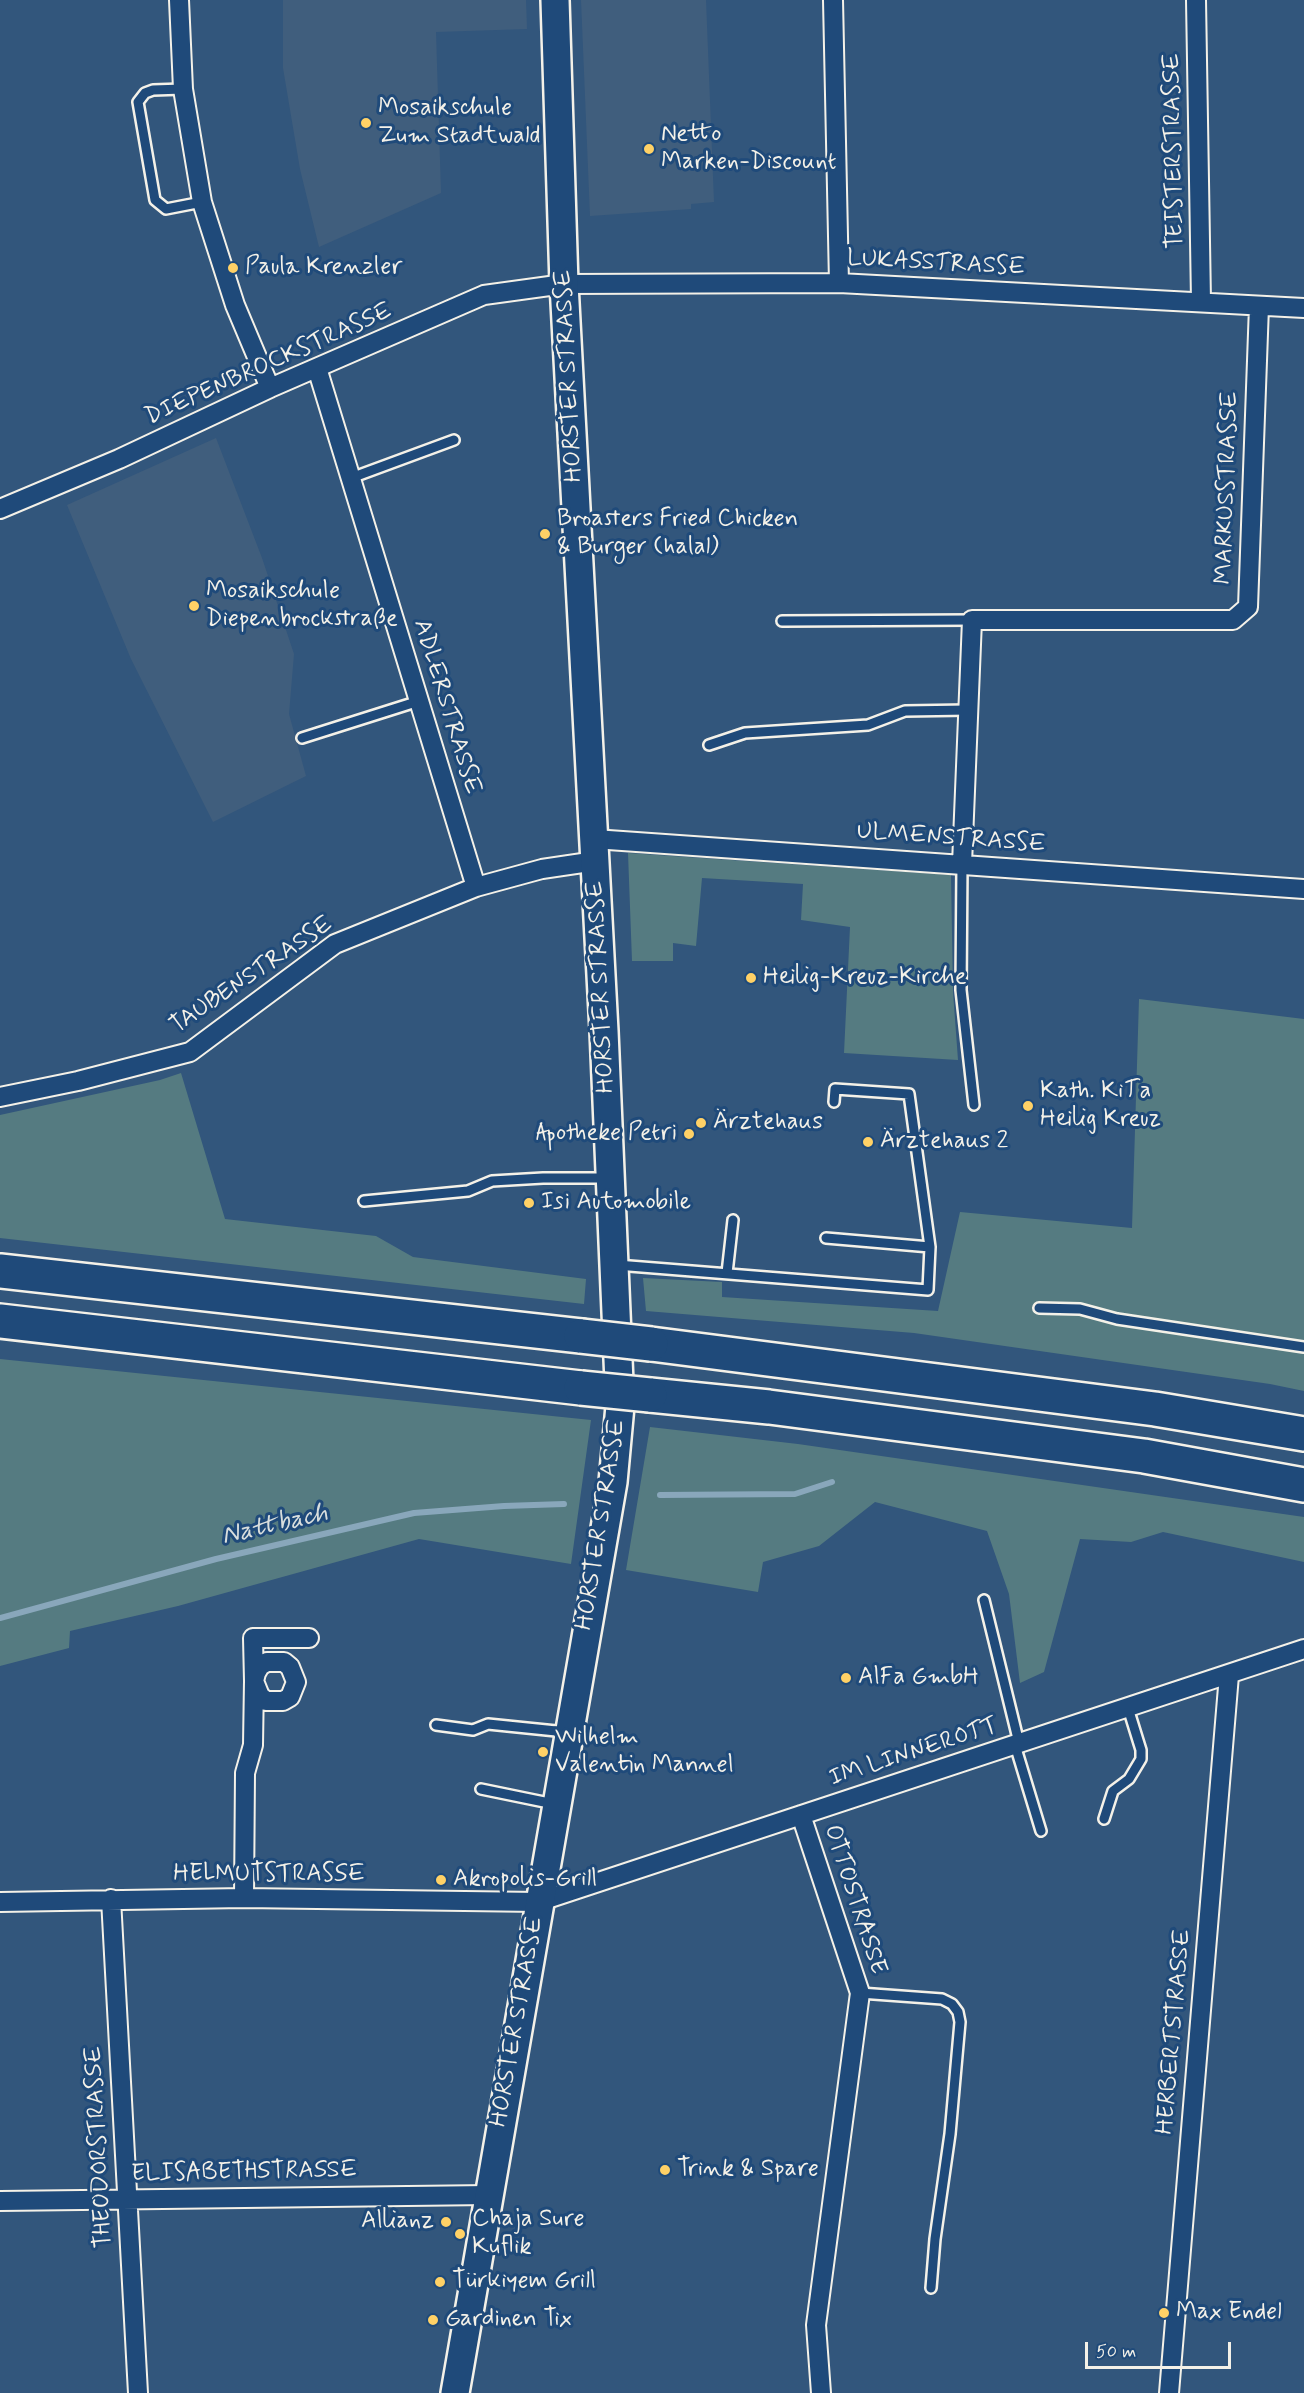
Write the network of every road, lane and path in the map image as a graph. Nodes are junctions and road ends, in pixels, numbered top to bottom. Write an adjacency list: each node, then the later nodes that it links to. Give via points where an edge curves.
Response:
1 (179, 0): 5 (street)
2 (555, 0): 8 (main road, HORSTER STRASSE)
3 (833, 0): 7 (street)
4 (1196, 0): 9 (street, TEISTERSTRASSE)
5 (183, 89): 6 (street); 6 (lane, via 153,90 138,102 155,200 166,209)
6 (202, 202): 13 (street, via 235,305)
7 (839, 283): 8 (street, LUKASSTRASSE); 9 (street, LUKASSTRASSE)
8 (564, 284): 12 (street, DIEPENBROCKSTRASSE, via 484,296); 23 (main road, HORSTER STRASSE)
9 (1201, 301): 10 (street, LUKASSTRASSE)
10 (1259, 306): 11 (street, LUKASSTRASSE); 17 (street, MARKUSSTRASSE, via 1248,607 1233,620)
11 (1304, 308)
12 (316, 368): 13 (street, DIEPENBROCKSTRASSE); 15 (street, ADLERSTRASSE)
13 (270, 388): 16 (street, DIEPENBROCKSTRASSE, via 119,459)
14 (454, 440): 15 (lane)
15 (351, 478): 19 (street, ADLERSTRASSE)
16 (0, 509)
17 (972, 620): 18 (lane, MARKUSSTRASSE); 20 (street)
18 (782, 621)
19 (419, 701): 21 (lane); 25 (street, ADLERSTRASSE)
20 (968, 710): 22 (lane, via 905,711 868,725 745,733); 24 (street)
21 (302, 738)
22 (709, 745)
23 (595, 850): 24 (street, ULMENSTRASSE); 25 (street, TAUBENSTRASSE); 30 (main road, HORSTER STRASSE)
24 (962, 864): 26 (street, ULMENSTRASSE); 29 (lane, via 961,990)
25 (476, 887): 27 (street, TAUBENSTRASSE, via 335,944 190,1052)
26 (1304, 889)
27 (0, 1097)
28 (834, 1102): 34 (lane, via 835,1089 909,1094)
29 (974, 1105)
30 (610, 1178): 31 (lane, via 492,1181 468,1191); 35 (main road, HORSTER STRASSE)
31 (364, 1202)
32 (733, 1220): 37 (lane)
33 (826, 1238): 34 (lane)
34 (930, 1246): 37 (lane, via 928,1290)
35 (614, 1265): 37 (lane); 49 (main road, HORSTER STRASSE, via 620,1406 613,1482)
36 (0, 1271): 41 (highway, bridge, via 651,1344 1155,1409)
37 (727, 1273)
38 (1040, 1308): 40 (lane, via 1080,1309 1117,1319)
39 (0, 1322): 42 (highway, bridge, via 769,1407 1133,1455)
40 (1304, 1347)
41 (1304, 1434)
42 (1304, 1485)
43 (984, 1600): 50 (lane)
44 (309, 1638): 56 (street, via 253,1638 253,1744 245,1773)
45 (1304, 1649): 46 (street, IM LINNEROTT)
46 (1228, 1675): 47 (street, IM LINNEROTT); 68 (street, HERBERTSTRASSE)
47 (1128, 1708): 50 (street, IM LINNEROTT); 54 (lane, via 1141,1759 1130,1779 1113,1791)
48 (436, 1725): 49 (lane, via 473,1730 488,1724)
49 (569, 1733): 52 (main road, HORSTER STRASSE)
50 (1017, 1744): 53 (street, IM LINNEROTT); 55 (lane)
51 (481, 1789): 52 (lane)
52 (556, 1804): 59 (main road, HORSTER STRASSE)
53 (801, 1815): 59 (street, IM LINNEROTT); 60 (street, OTTOSTRASSE)
54 (1104, 1819)
55 (1041, 1831)
56 (244, 1898): 57 (street, HELMUTSTRASSE); 59 (street, HELMUTSTRASSE)
57 (111, 1899): 58 (street, HELMUTSTRASSE); 62 (street, THEODORSTRASSE)
58 (0, 1902)
59 (538, 1902): 61 (main road, HORSTER STRASSE)
60 (860, 1993): 64 (lane, via 942,1999 958,2012 950,2134); 67 (street, OTTOSTRASSE, via 816,2325)
61 (489, 2195): 62 (street, ELISABETHSTRASSE); 66 (main road, HORSTER STRASSE)
62 (127, 2198): 63 (street, ELISABETHSTRASSE); 65 (street, THEODORSTRASSE)
63 (0, 2201)
64 (931, 2288)
65 (138, 2393)
66 (454, 2393)
67 (821, 2393)
68 (1169, 2393)

